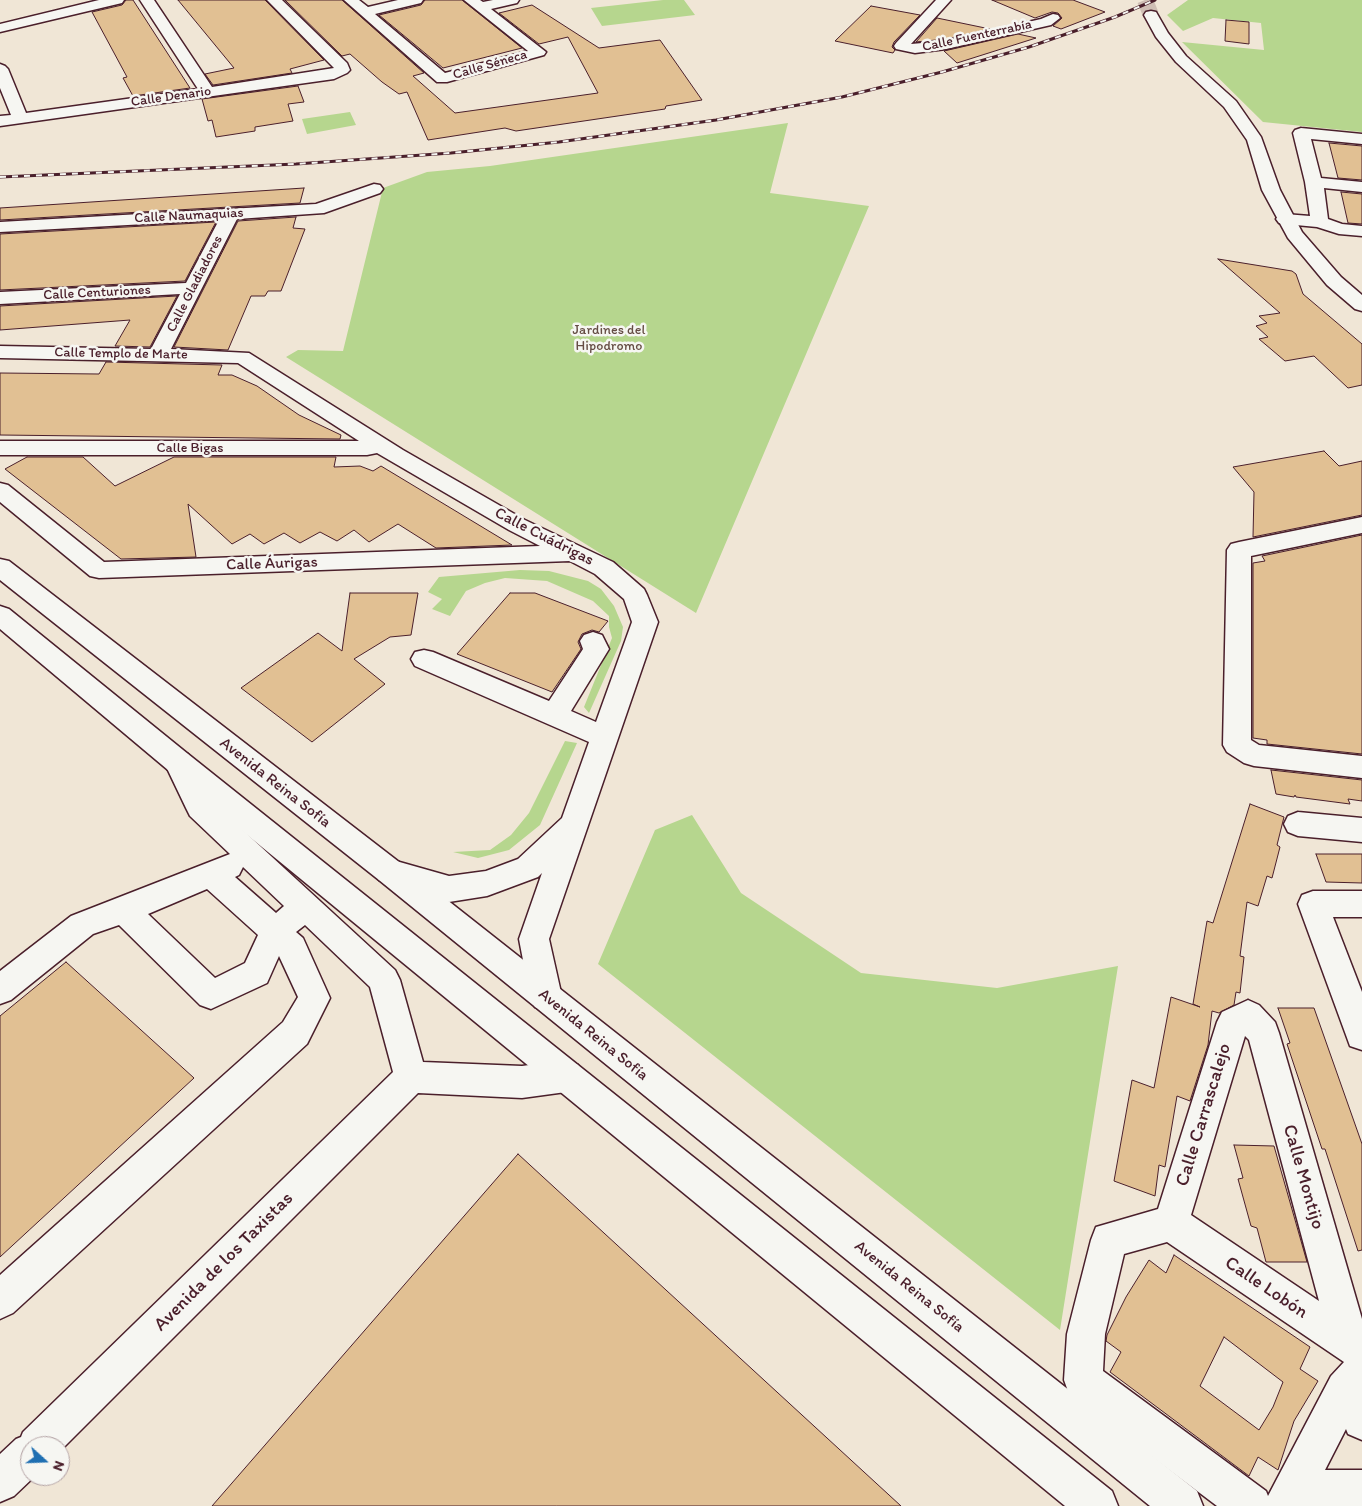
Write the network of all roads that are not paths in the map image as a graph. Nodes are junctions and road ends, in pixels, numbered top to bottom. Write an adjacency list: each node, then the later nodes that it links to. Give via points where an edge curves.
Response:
1 (84, 0): 13 (main road)
2 (117, 0): 14 (main road)
3 (147, 0): 16 (main road)
4 (274, 0): 16 (main road, Calle Denario, via 342,66 342,70 334,74)
5 (351, 0): 10 (main road)
6 (416, 0): 10 (main road)
7 (512, 0): 9 (main road)
8 (944, 0): 12 (main road, Calle Fuenterrabía, via 901,46 915,49 946,45)
9 (476, 3): 10 (main road, Calle Séneca, via 539,52 442,79)
10 (364, 12)
11 (1151, 15): 24 (main road, via 1181,59 1230,104 1255,140 1271,190)
12 (1053, 18)
13 (0, 20)
14 (0, 28)
15 (0, 69): 17 (main road)
16 (207, 91): 17 (main road, Calle Denario)
17 (20, 118): 18 (main road, Calle Denario)
18 (0, 121)
19 (1362, 139): 20 (main road, via 1301,133)
20 (1314, 182): 21 (main road); 25 (main road)
21 (1362, 187)
22 (374, 189): 23 (main road, Calle Naumaquias, via 318,209)
23 (231, 213): 26 (main road, Calle Naumaquias); 28 (main road, Calle Gladiadores)
24 (1285, 219): 25 (main road); 30 (main road, via 1317,263)
25 (1320, 222): 27 (main road, via 1338,229)
26 (0, 228)
27 (1362, 231)
28 (193, 288): 29 (main road, Calle Centuriones); 32 (main road, Calle Gladiadores)
29 (0, 298)
30 (1361, 303)
31 (0, 352): 32 (main road, Calle Templo de Marte)
32 (159, 354): 33 (main road, Calle Templo de Marte)
33 (242, 357): 34 (main road, Calle Cuádrigas)
34 (379, 446): 35 (main road, Calle Bigas); 38 (main road, Calle Cuádrigas, via 517,526)
35 (0, 448)
36 (0, 490): 38 (main road, Calle Áurigas, via 99,570)
37 (1362, 525): 46 (main road, via 1239,550 1237,745 1254,755)
38 (571, 553): 44 (main road, Calle Cuádrigas, via 604,568 635,596 645,622)
39 (0, 567): 51 (main road, Avenida Reina Sofía)
40 (0, 615): 45 (main road)
41 (593, 641): 43 (main road, via 596,649)
42 (424, 659): 43 (main road)
43 (554, 715): 44 (main road)
44 (604, 737): 47 (main road, Calle Cuádrigas)
45 (178, 762): 50 (main road, via 200,808); 61 (main road)
46 (1362, 767)
47 (573, 824): 51 (main road, Calle Cuádrigas, via 528,868 487,884 449,889); 58 (main road, Calle Cuádrigas, via 534,939)
48 (1298, 824): 49 (main road)
49 (1362, 830)
50 (250, 855): 52 (main road); 54 (main road)
51 (389, 871): 58 (main road, Avenida Reina Sofía)
52 (212, 875): 55 (main road); 56 (main road)
53 (1362, 904): 60 (main road, via 1313,904)
54 (305, 906): 56 (main road); 62 (main road, via 384,980)
55 (124, 910): 56 (main road, via 210,995 256,973); 57 (main road, via 82,925)
56 (275, 931): 64 (main road, via 292,948 314,998 295,1033)
57 (0, 990)
58 (546, 997): 72 (main road, Avenida Reina Sofía)
59 (1248, 1015): 63 (main road, Calle Carrascalejo, via 1233,1022); 65 (main road, Calle Montijo, via 1263,1033)
60 (1359, 1020)
61 (566, 1076): 62 (main road, via 522,1082); 70 (main road)
62 (411, 1078): 66 (main road, Avenida de los Taxistas)
63 (1171, 1223): 65 (main road, Calle Lobón); 73 (main road, via 1109,1240 1086,1334 1083,1380)
64 (0, 1300)
65 (1356, 1376): 71 (main road)
66 (47, 1436)
67 (20, 1463): 68 (main road)
68 (0, 1482)
69 (1362, 1490): 71 (main road)
70 (1081, 1498)
71 (1287, 1498)
72 (1182, 1506)
73 (1251, 1506)

